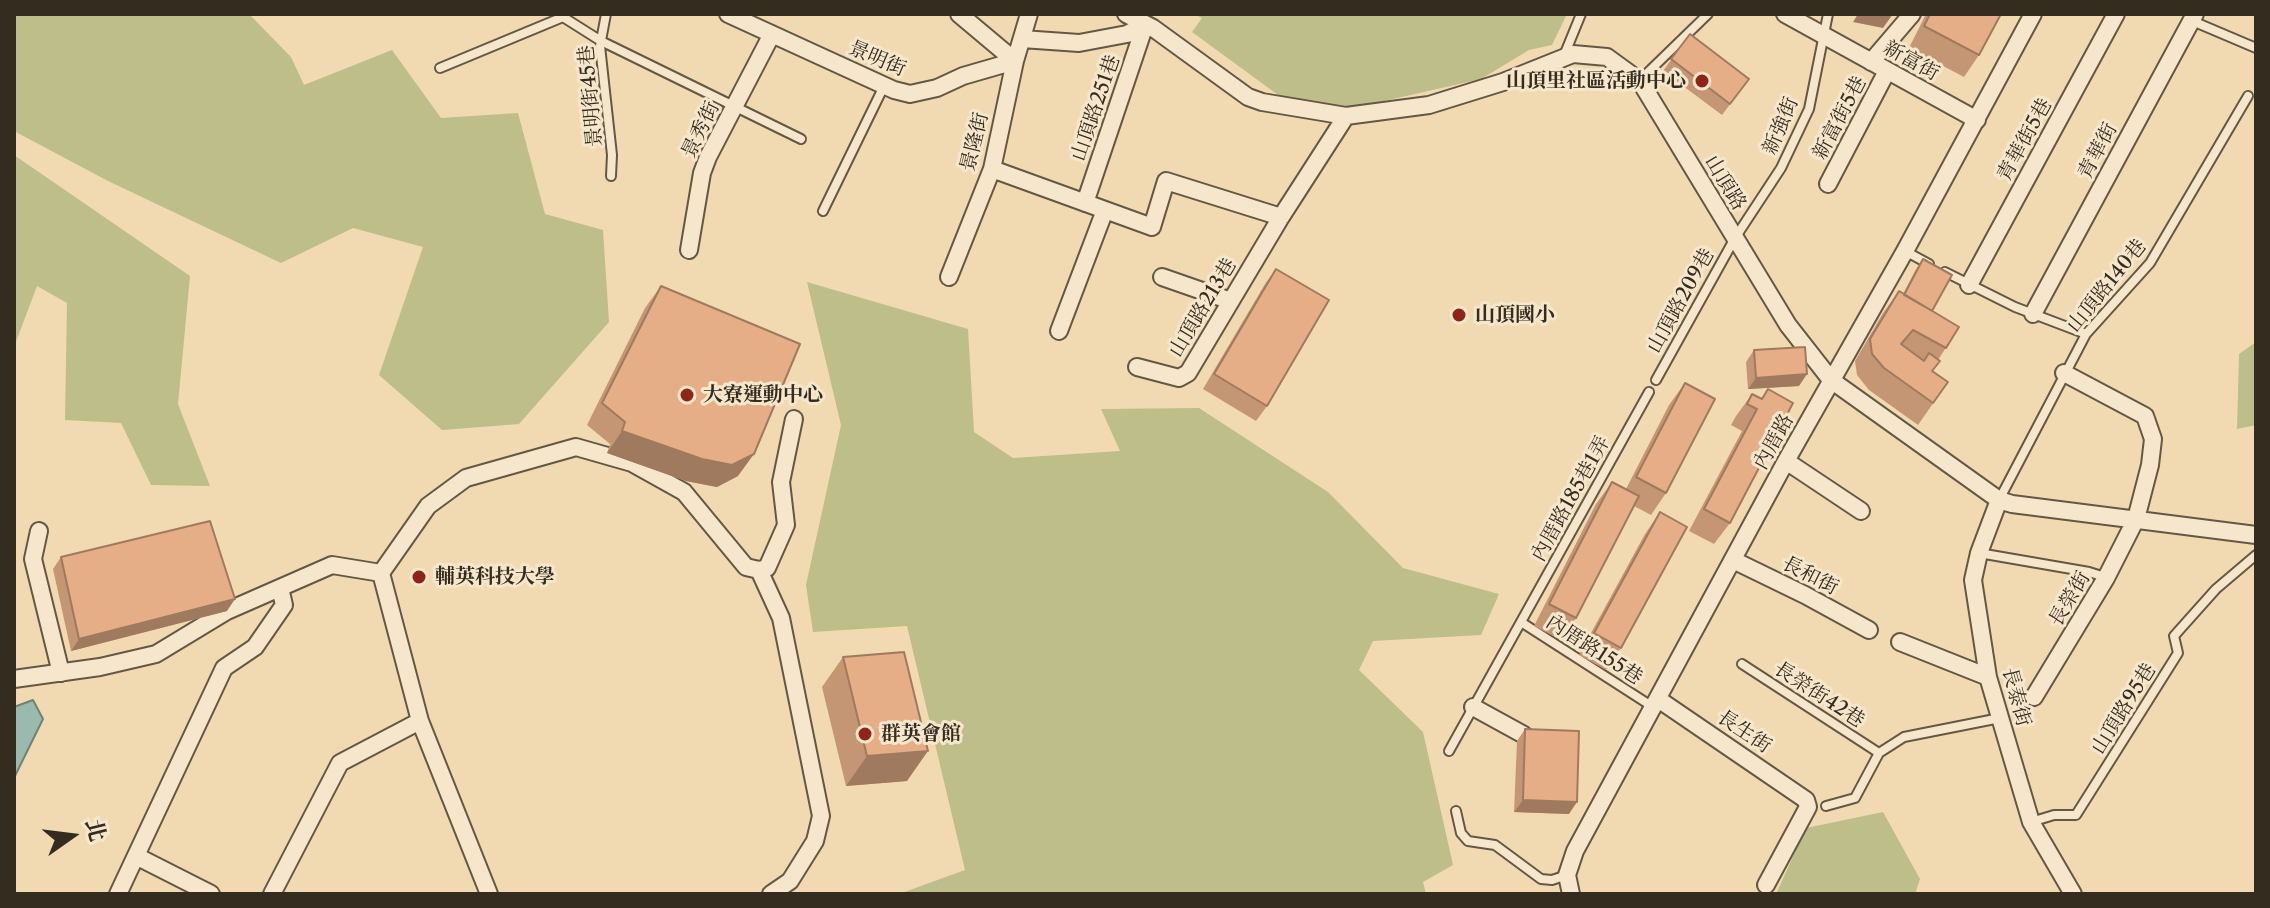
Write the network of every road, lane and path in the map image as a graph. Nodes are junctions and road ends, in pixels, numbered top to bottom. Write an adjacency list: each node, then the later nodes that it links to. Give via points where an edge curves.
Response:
1 (606, 14): 18 (lane, 景明街45巷)
2 (728, 14): 15 (street, 景明街)
3 (959, 14): 21 (street)
4 (1029, 14): 17 (street, 景隆街)
5 (1126, 14): 14 (street, 山頂路)
6 (1581, 14): 20 (lane)
7 (1708, 14): 25 (lane)
8 (1785, 14): 16 (street, 新富街)
9 (1828, 14): 16 (lane, 新強街)
10 (1912, 14): 22 (street)
11 (2033, 14): 30 (street, 內厝路)
12 (2116, 14): 44 (street, 青華街5巷)
13 (2187, 16): 19 (lane); 46 (street, 青華街)
14 (1145, 25): 17 (street, via 1079,43); 29 (street, 山頂路, via 1248,97); 35 (street, 山頂路251巷)
15 (772, 34): 26 (street, 景明街); 28 (street, 景秀街)
16 (1823, 35): 22 (street, 新富街); 39 (lane, 新強街, via 1809,109 1781,168)
17 (1022, 39): 21 (street, 景隆街)
18 (601, 41): 23 (lane, via 563,17); 28 (lane); 33 (lane, 景明街45巷)
19 (2256, 48)
20 (1563, 58): 25 (street, 山頂路, via 1607,57); 29 (street, 山頂路, via 1429,105)
21 (1015, 61): 26 (street, 景明街, via 923,92 910,94); 32 (street, 景隆街)
22 (1871, 62): 24 (street, 新富街)
23 (440, 68)
24 (1887, 71): 30 (street, 新富街); 34 (street, 新富街5巷)
25 (1640, 81): 39 (street, 山頂路)
26 (884, 85): 37 (lane)
27 (2248, 96): 48 (lane, 山頂路140巷, via 2150,263)
28 (735, 106): 31 (lane); 40 (street, 景秀街, via 702,173)
29 (1346, 116): 38 (street, 山頂路213巷)
30 (1977, 120): 41 (street, 內厝路)
31 (801, 139)
32 (992, 169): 35 (street); 42 (street, 景隆街)
33 (611, 176)
34 (1828, 184)
35 (1085, 203): 36 (street)
36 (1105, 210): 38 (street, via 1152,227 1166,181); 47 (street)
37 (823, 211)
38 (1281, 217): 45 (street, 山頂路213巷)
39 (1735, 238): 51 (lane, 山頂路209巷); 52 (street, 山頂路, via 1788,325)
40 (689, 250)
41 (1905, 251): 44 (lane); 52 (street, 內厝路)
42 (949, 277)
43 (1162, 277): 45 (street)
44 (1969, 285): 46 (lane)
45 (1231, 301): 49 (street, 山頂路213巷, via 1183,378)
46 (2033, 314): 48 (lane)
47 (1059, 331)
48 (2086, 334): 50 (lane, 山頂路140巷)
49 (1137, 367)
50 (2064, 373): 56 (lane, 山頂路140巷); 58 (street, 長榮街, via 2150,423 2150,465)
51 (1656, 380)
52 (1831, 380): 55 (street, 內厝路); 56 (street, 山頂路)
53 (1649, 392): 68 (lane, 內厝路185巷1弄)
54 (794, 419): 64 (street, via 781,482 786,525 767,568)
55 (1786, 461): 57 (street); 63 (street, 內厝路)
56 (1999, 500): 58 (street, 山頂路); 61 (street, 長泰街)
57 (1861, 511)
58 (2136, 519): 60 (street, 山頂路); 66 (street, 長榮街)
59 (39, 531): 72 (street, via 33,559)
60 (2256, 535)
61 (1979, 553): 66 (lane); 73 (street, 長泰街, via 1973,580)
62 (2256, 555): 85 (lane, 山頂路95巷, via 2174,636 2178,653 2076,815)
63 (1733, 560): 69 (street, 長和街); 76 (street, 內厝路)
64 (759, 570): 65 (street, via 746,567 684,492 632,463 576,447 466,478 428,506); 93 (street, via 781,618 821,816 815,841 799,868)
65 (381, 573): 67 (street, via 332,565); 79 (street)
66 (2106, 578): 75 (street, 長榮街)
67 (280, 588): 72 (street, via 227,611 156,654); 86 (street, via 284,605 255,647 224,668)
68 (1521, 622): 76 (lane, 內厝路155巷); 77 (lane, 內厝路155巷)
69 (1869, 630)
70 (1900, 642): 73 (street)
71 (1742, 664): 82 (lane, 長榮街42巷)
72 (61, 673): 74 (street)
73 (1988, 677): 78 (street, 長泰街)
74 (14, 679)
75 (2034, 697)
76 (1655, 703): 87 (street, 內厝路); 88 (street, 長生街, via 1806,800 1808,807)
77 (1473, 707): 80 (street); 81 (lane, 內厝路155巷)
78 (2001, 717): 82 (lane, via 1904,737); 85 (street, 長泰街)
79 (420, 721): 91 (street, via 340,763); 92 (street)
80 (1524, 735)
81 (1449, 751)
82 (1879, 753): 83 (lane, via 1855,798)
83 (1826, 806)
84 (1456, 811): 87 (lane, via 1468,841 1495,845 1541,879)
85 (2031, 822): 95 (street, 長泰街)
86 (136, 856): 89 (street); 90 (street)
87 (1567, 875): 94 (street)
88 (1766, 885)
89 (118, 894)
90 (211, 894)
91 (272, 894)
92 (489, 894)
93 (771, 894)
94 (1571, 894)
95 (2073, 894)

